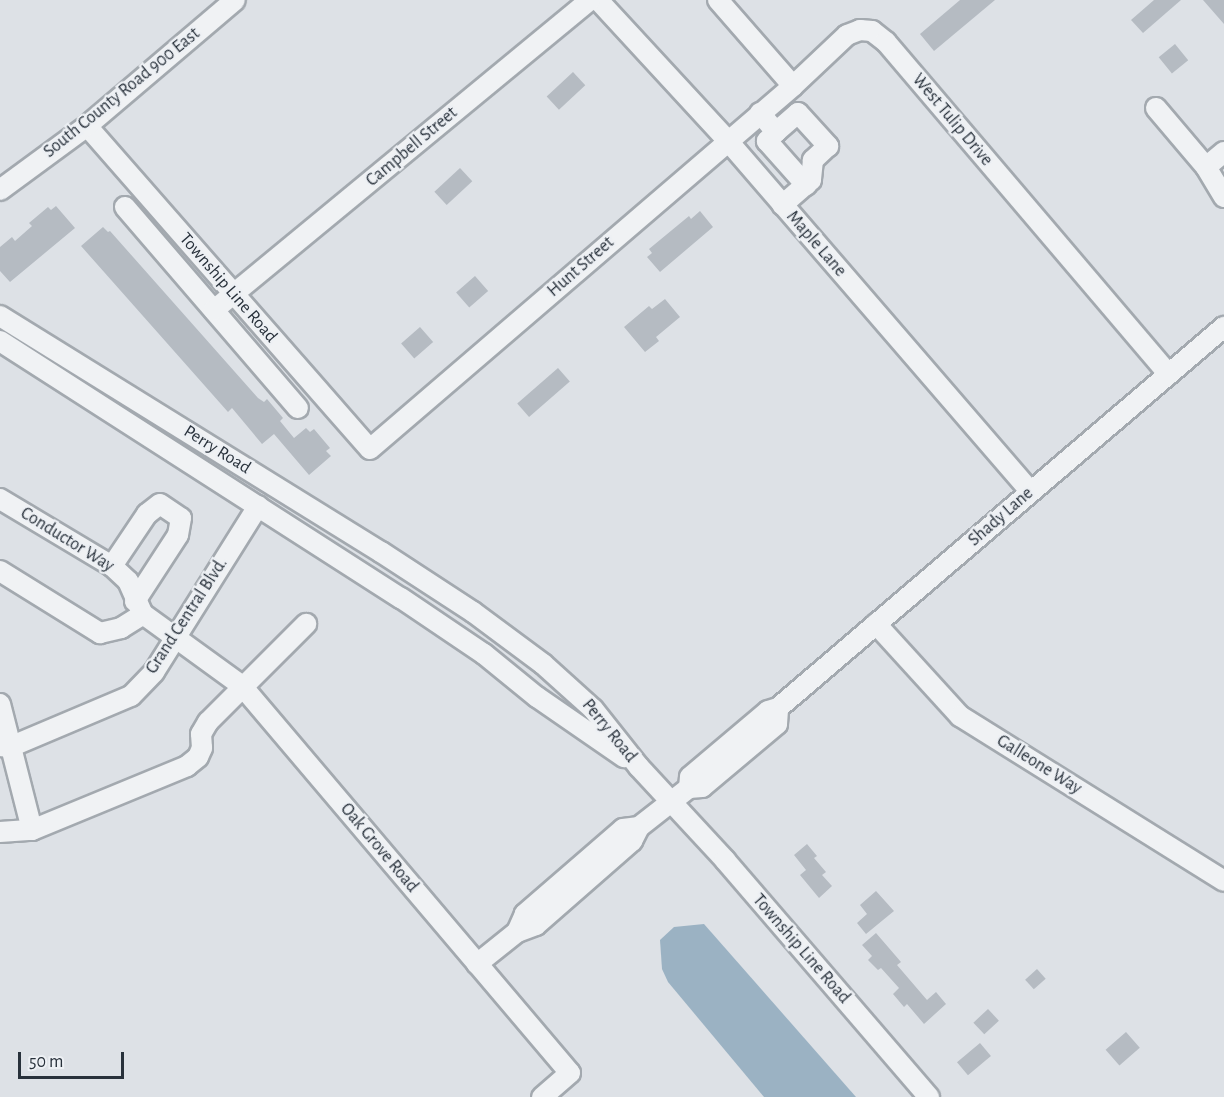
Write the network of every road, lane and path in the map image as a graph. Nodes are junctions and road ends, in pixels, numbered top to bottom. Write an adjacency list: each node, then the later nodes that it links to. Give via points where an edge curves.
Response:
1 (235, 0): 8 (street, South County Road 900 East)
2 (590, 0): 18 (street, Campbell Street)
3 (598, 0): 10 (street, Maple Lane)
4 (718, 0): 5 (street)
5 (793, 86): 7 (street, Hunt Street); 23 (street, West Tulip Drive, via 847,35 860,30 877,34)
6 (1156, 108): 12 (street)
7 (760, 114): 9 (street); 10 (street, Hunt Street)
8 (87, 126): 14 (street, South County Road 900 East); 18 (street, Township Line Road)
9 (776, 132): 13 (street, via 767,141); 13 (street, via 798,113 828,146 813,160 812,180)
10 (728, 141): 16 (street, Maple Lane); 25 (street, Hunt Street)
11 (1224, 152): 12 (street)
12 (1206, 167): 15 (street)
13 (806, 185): 16 (street)
14 (3, 186)
15 (1224, 197)
16 (782, 205): 26 (street, Maple Lane)
17 (125, 207): 19 (street)
18 (234, 294): 19 (street, Campbell Street); 25 (street, Township Line Road)
19 (214, 310): 24 (street)
20 (0, 316): 38 (street, Perry Road, via 473,612 582,697)
21 (1224, 327): 23 (street, Shady Lane)
22 (0, 341): 28 (street, Perry Road)
23 (1169, 374): 26 (street, Shady Lane)
24 (298, 408)
25 (370, 449)
26 (1030, 491): 33 (street, Shady Lane)
27 (0, 499): 29 (street, Conductor Way)
28 (258, 506): 34 (street, Grand Central Blvd.); 38 (street, Perry Road, via 420,610)
29 (112, 566): 31 (street, Conductor Way, via 128,581); 31 (street, via 147,514 160,504 181,518 178,535)
30 (0, 571): 31 (street, via 100,633 121,628)
31 (139, 607): 34 (street, Conductor Way)
32 (306, 624): 35 (street)
33 (876, 624): 39 (street, Shady Lane, via 690,777 688,788); 42 (street, Galleone Way, via 960,716)
34 (176, 637): 35 (street, Oak Grove Road); 37 (street, Grand Central Blvd., via 154,672 131,696)
35 (242, 686): 40 (street, via 208,722 201,734 198,757 187,766); 43 (street, Oak Grove Road)
36 (0, 704): 37 (street)
37 (5, 746): 40 (street)
38 (639, 767): 39 (street, Township Line Road)
39 (672, 801): 43 (street, via 639,827 632,841 536,925 517,932); 45 (street, Township Line Road)
40 (32, 830): 41 (street)
41 (0, 832)
42 (1224, 880)
43 (477, 964): 44 (street, Oak Grove Road, via 570,1073)
44 (542, 1097)
45 (929, 1097)

